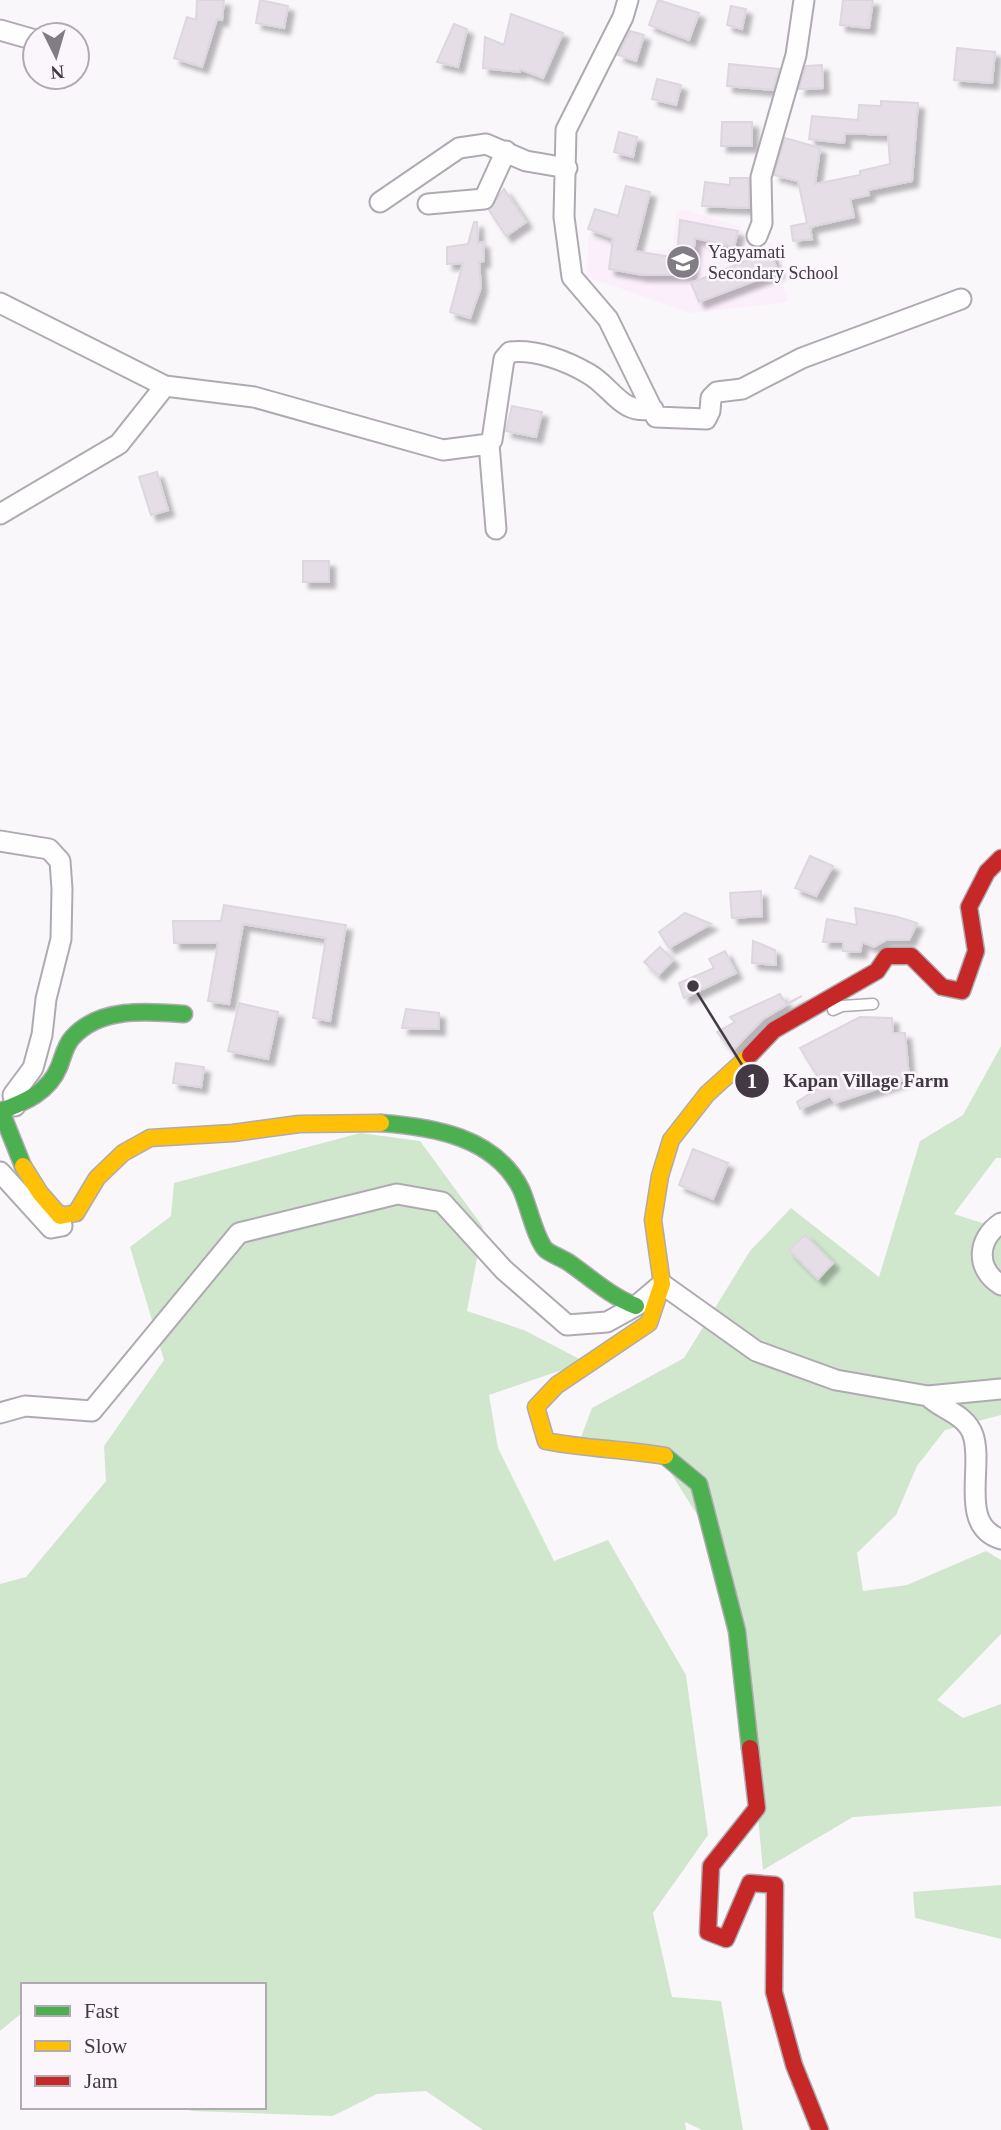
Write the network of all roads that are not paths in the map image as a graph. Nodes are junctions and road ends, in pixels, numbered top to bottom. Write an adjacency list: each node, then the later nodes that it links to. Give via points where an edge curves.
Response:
1 (628, 0): 6 (street, via 566,130)
2 (804, 0): 9 (street, via 796,55 761,177 762,223)
3 (0, 30): 4 (street)
4 (21, 36)
5 (506, 151): 6 (street, via 526,161); 7 (street, via 486,144 459,148); 8 (street, via 484,199)
6 (567, 168): 13 (street, via 564,217 572,277 608,319)
7 (380, 202)
8 (428, 204)
9 (757, 236)
10 (961, 299): 13 (street, via 802,358 742,389 717,392 706,419 656,417)
11 (0, 303): 12 (street)
12 (165, 386): 14 (street, via 254,397 443,450); 15 (street, via 119,444)
13 (653, 409): 14 (street, via 641,412 621,404 590,374 526,350 510,352 504,359)
14 (489, 444): 16 (street)
15 (0, 514)
16 (496, 529)
17 (0, 841): 24 (street, via 49,849 60,861 62,889 61,939 41,1035 33,1068 13,1095)
18 (1001, 858): 23 (street, via 987,872 969,908 976,951 962,991 942,987 911,956 887,956 877,971 774,1030)
19 (873, 1003): 21 (lane, via 842,1006)
20 (184, 1014): 24 (street, via 124,1013 79,1031 50,1082)
21 (792, 1034)
22 (782, 1040): 23 (lane)
23 (758, 1046): 28 (street, via 707,1094 671,1140 653,1220)
24 (15, 1106): 26 (street, via 1,1111 16,1154 34,1188)
25 (0, 1172): 26 (street, via 51,1228 62,1226)
26 (60, 1216): 30 (street, via 76,1213 97,1178 122,1153 150,1138 299,1124 396,1125 478,1143 502,1162 520,1187 545,1249 568,1259 601,1291)
27 (1001, 1223): 29 (street, via 992,1229 982,1249 986,1271)
28 (662, 1283): 30 (street); 32 (street, via 756,1351 836,1380); 35 (street, via 649,1323 557,1385 536,1407 546,1441 667,1456 699,1484 737,1631 757,1808 711,1866 708,1932 726,1939 750,1883 775,1885 774,1992 794,2065)
29 (1001, 1285)
30 (636, 1306): 33 (street, via 607,1322 567,1325 504,1270 442,1202 397,1194 239,1233 92,1411 25,1406)
31 (1001, 1389): 32 (street)
32 (928, 1396): 34 (street, via 957,1414 973,1433 978,1465 976,1514 992,1536)
33 (0, 1413)
34 (1001, 1539)
35 (820, 2130)

